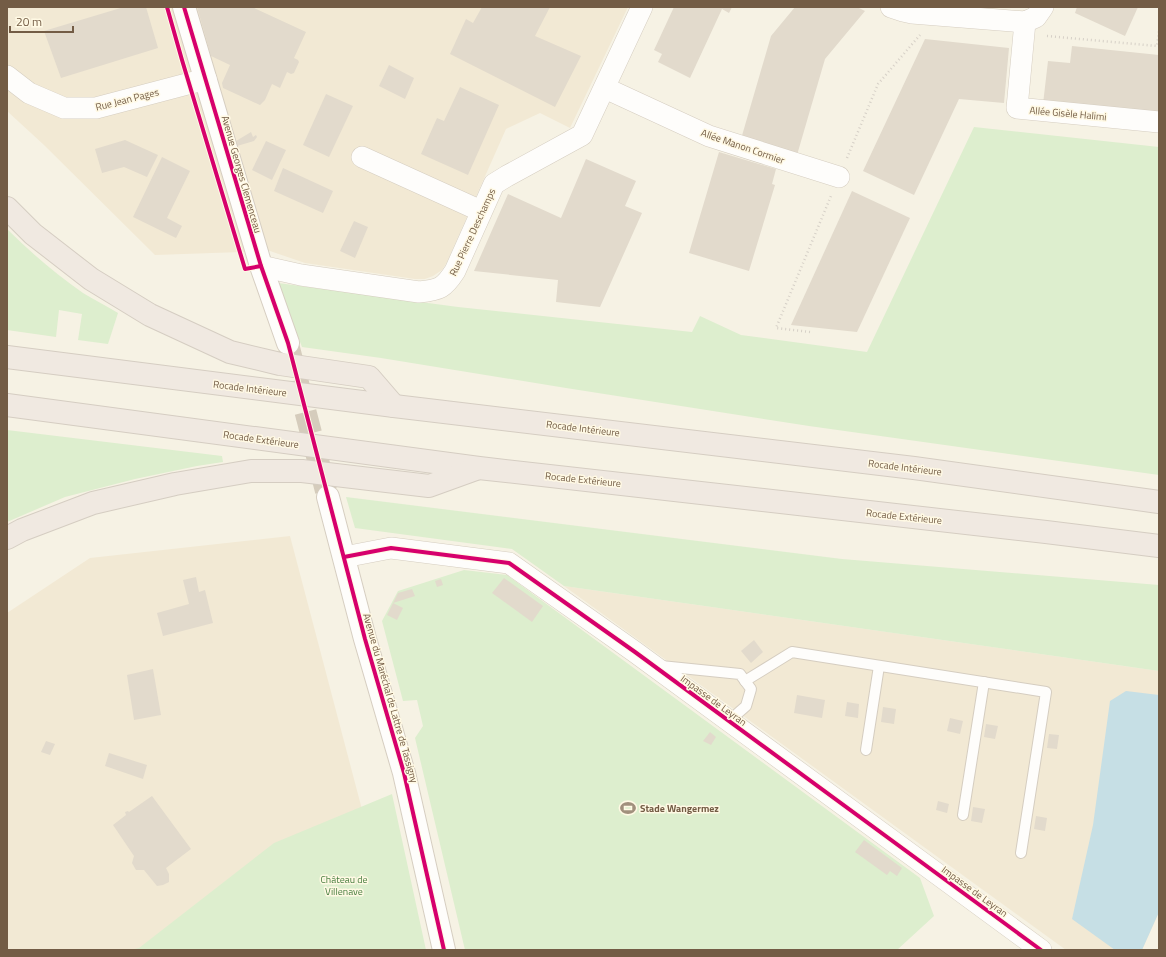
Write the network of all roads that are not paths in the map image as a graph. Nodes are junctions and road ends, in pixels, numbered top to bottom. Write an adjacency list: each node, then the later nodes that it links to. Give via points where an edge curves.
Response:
1 (184, 7): 7 (street, Avenue Georges Clemenceau)
2 (642, 7): 8 (street, Rue Pierre Deschamps)
3 (891, 7): 5 (street, via 903,11)
4 (1043, 7): 5 (street)
5 (1025, 28): 9 (street, Allée Gisèle Halimi, via 1016,108)
6 (7, 76): 7 (street, Rue Jean Pages, via 29,93 64,108 96,108)
7 (206, 79): 14 (street, Avenue Georges Clemenceau)
8 (605, 88): 11 (street, Allée Manon Cormier, via 709,136); 13 (street, Rue Pierre Deschamps, via 582,135 494,184)
9 (1159, 122)
10 (362, 157): 13 (street)
11 (839, 177)
12 (7, 208): 18 (highway, via 32,234 91,279 150,315 230,352 280,364 369,377)
13 (481, 211): 14 (street, Rue Pierre Deschamps, via 455,271 442,287 432,291 419,292 302,275)
14 (261, 266): 15 (street, Avenue Georges Clemenceau)
15 (288, 343)
16 (7, 357): 18 (highway, Rocade Intérieure)
17 (7, 405): 19 (highway, Rocade Extérieure)
18 (394, 406): 21 (highway, Rocade Intérieure, via 914,468)
19 (479, 468): 22 (highway, via 429,486 302,471 251,471 175,484 93,503); 23 (highway, Rocade Extérieure)
20 (328, 498): 24 (street, Avenue du Maréchal de Lattre de Tassigny)
21 (1159, 502)
22 (7, 538)
23 (1159, 546)
24 (344, 557): 25 (street, Impasse de Leyran, via 391,548 509,563); 33 (street, Avenue du Maréchal de Lattre de Tassigny, via 404,773)
25 (653, 665): 27 (lane, via 740,674); 29 (street, Impasse de Leyran)
26 (879, 666): 27 (lane, via 792,652); 28 (lane); 30 (lane)
27 (745, 681): 29 (lane, via 751,688 746,706)
28 (984, 682): 31 (lane); 32 (lane, via 1046,692)
29 (729, 721): 34 (street, Impasse de Leyran)
30 (866, 750)
31 (963, 815)
32 (1021, 853)
33 (444, 950)
34 (1042, 950)

